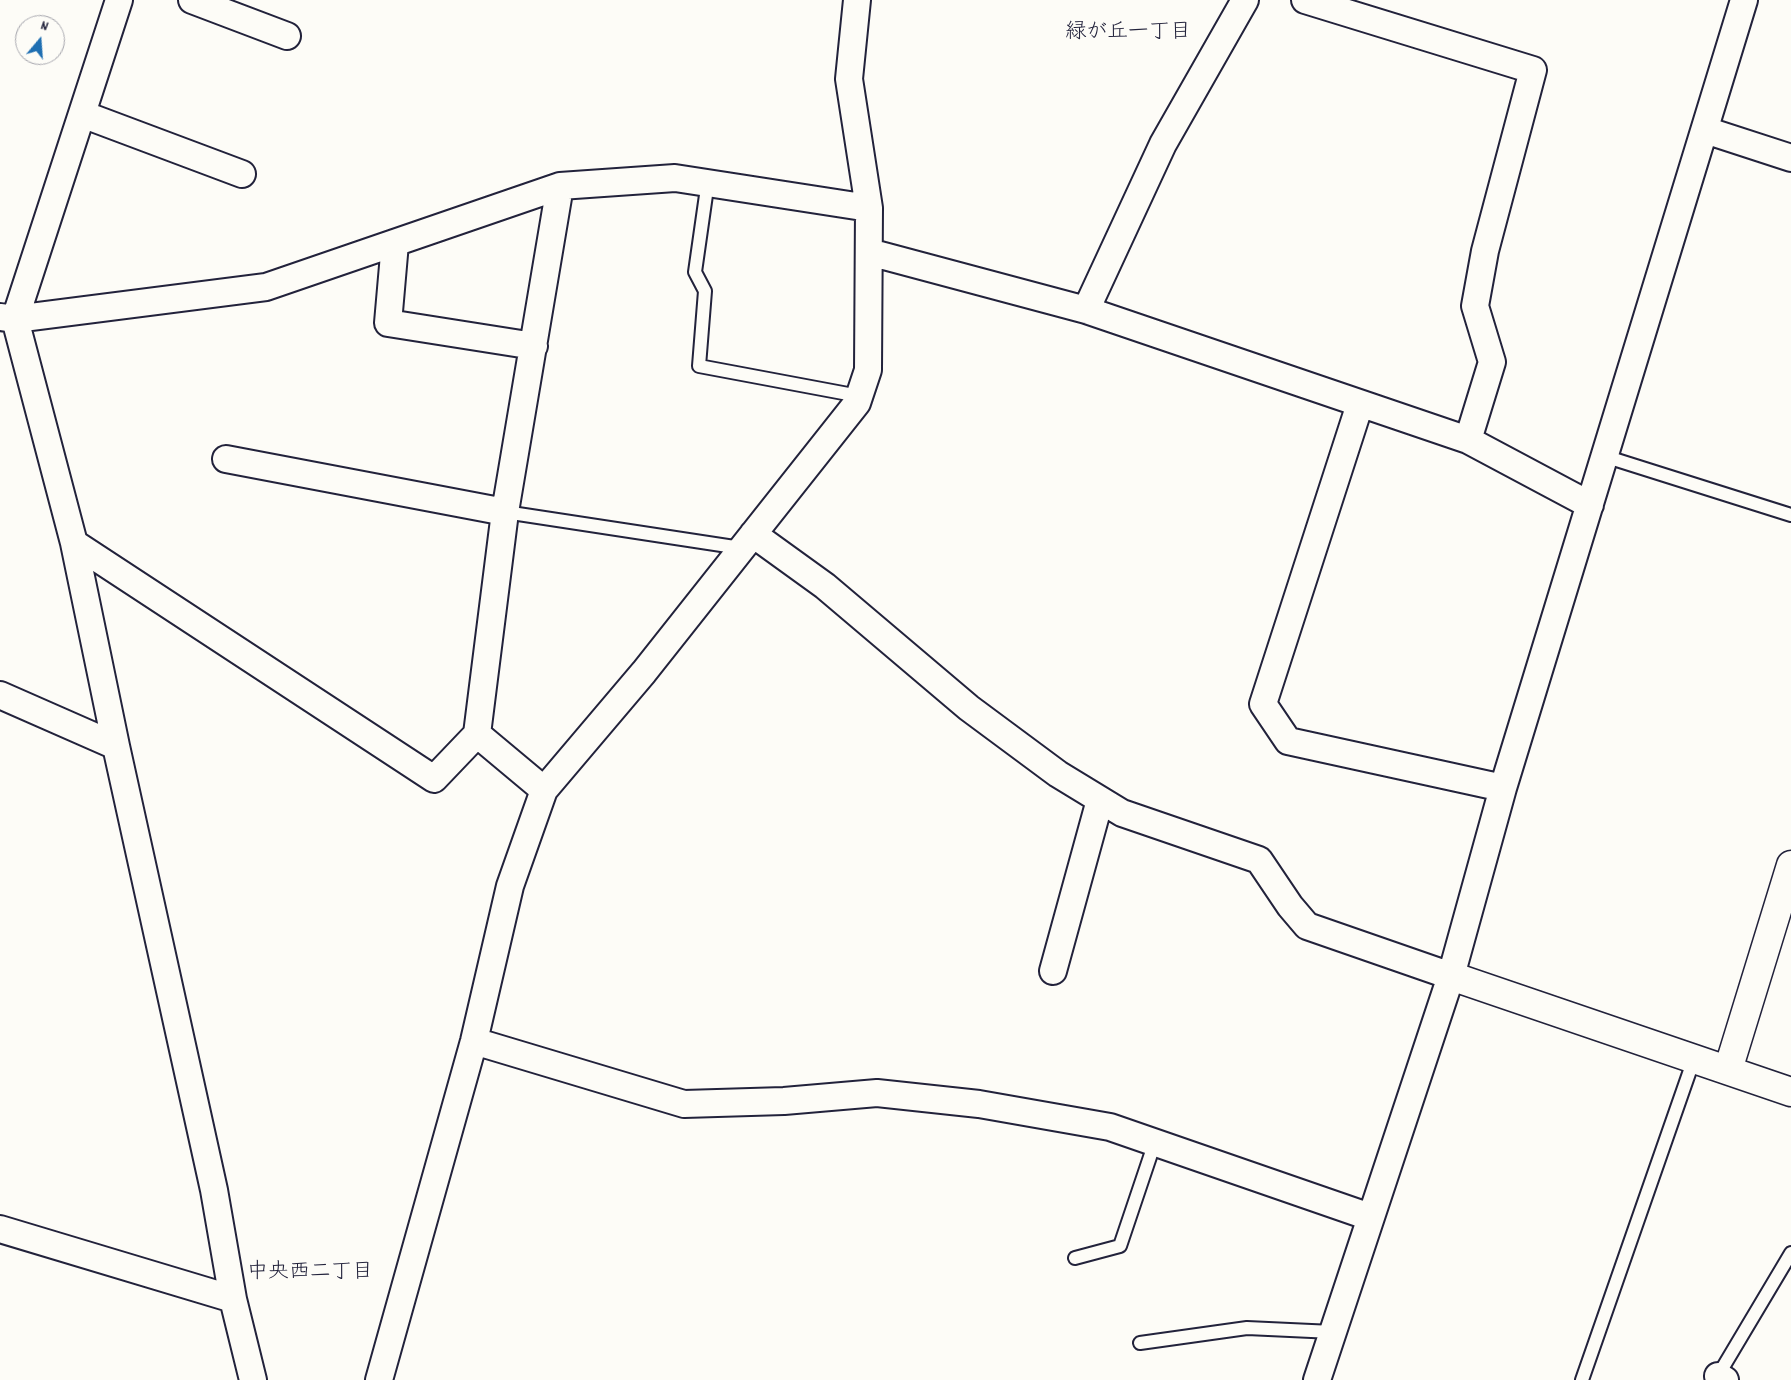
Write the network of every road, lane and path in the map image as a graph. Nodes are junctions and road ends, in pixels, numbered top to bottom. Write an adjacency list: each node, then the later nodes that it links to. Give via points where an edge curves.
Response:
1 (119, 0): 8 (street)
2 (192, 0): 7 (street)
3 (857, 0): 14 (street, via 849,79)
4 (1245, 0): 17 (street, via 1163,144)
5 (1305, 0): 22 (street, via 1533,70 1485,251 1475,306 1492,362)
6 (1744, 0): 9 (street)
7 (288, 36)
8 (82, 114): 11 (street); 18 (street)
9 (1705, 130): 10 (street); 23 (street)
10 (1791, 158)
11 (242, 174)
12 (708, 181): 13 (street, via 675,178); 14 (street); 20 (lane, via 695,272 705,291 699,366)
13 (560, 186): 15 (street); 19 (street)
14 (869, 208): 16 (street)
15 (395, 243): 18 (street, via 266,287); 19 (street, via 388,323)
16 (869, 252): 17 (street); 20 (street, via 868,370)
17 (1086, 310): 21 (street)
18 (8, 318): 29 (street)
19 (534, 346): 26 (street)
20 (859, 396): 28 (street, via 857,404)
21 (1360, 404): 22 (street); 33 (street, via 1263,704 1288,741)
22 (1468, 440): 25 (street)
23 (1604, 456): 25 (street); 27 (lane)
24 (226, 458): 26 (street)
25 (1590, 505): 33 (street)
26 (505, 512): 28 (lane); 31 (street)
27 (1791, 515)
28 (747, 541): 34 (street, via 644,672); 35 (street, via 825,586 969,708 1058,774)
29 (74, 543): 31 (street, via 434,779); 32 (street)
30 (0, 695): 32 (street)
31 (477, 734): 34 (street)
32 (116, 746): 48 (street, via 214,1190)
33 (1503, 788): 38 (street)
34 (544, 790): 39 (street, via 510,886)
35 (1100, 800): 37 (street); 38 (street, via 1122,813 1259,860 1307,926)
36 (1791, 865): 41 (street)
37 (1053, 971)
38 (1451, 976): 40 (street); 44 (street)
39 (474, 1041): 43 (street, via 684,1104 784,1101 877,1093 978,1104 1110,1127); 53 (street)
40 (1694, 1059): 41 (street); 55 (lane)
41 (1728, 1070): 42 (street)
42 (1791, 1092)
43 (1155, 1142): 44 (street); 47 (lane, via 1120,1246)
44 (1370, 1217): 49 (street)
45 (0, 1229): 48 (street)
46 (1791, 1253): 51 (lane)
47 (1075, 1258)
48 (233, 1298): 52 (street)
49 (1332, 1332): 50 (lane, via 1247,1328); 54 (street)
50 (1140, 1343)
51 (1719, 1379)
52 (253, 1380)
53 (379, 1380)
54 (1317, 1380)
55 (1582, 1380)

